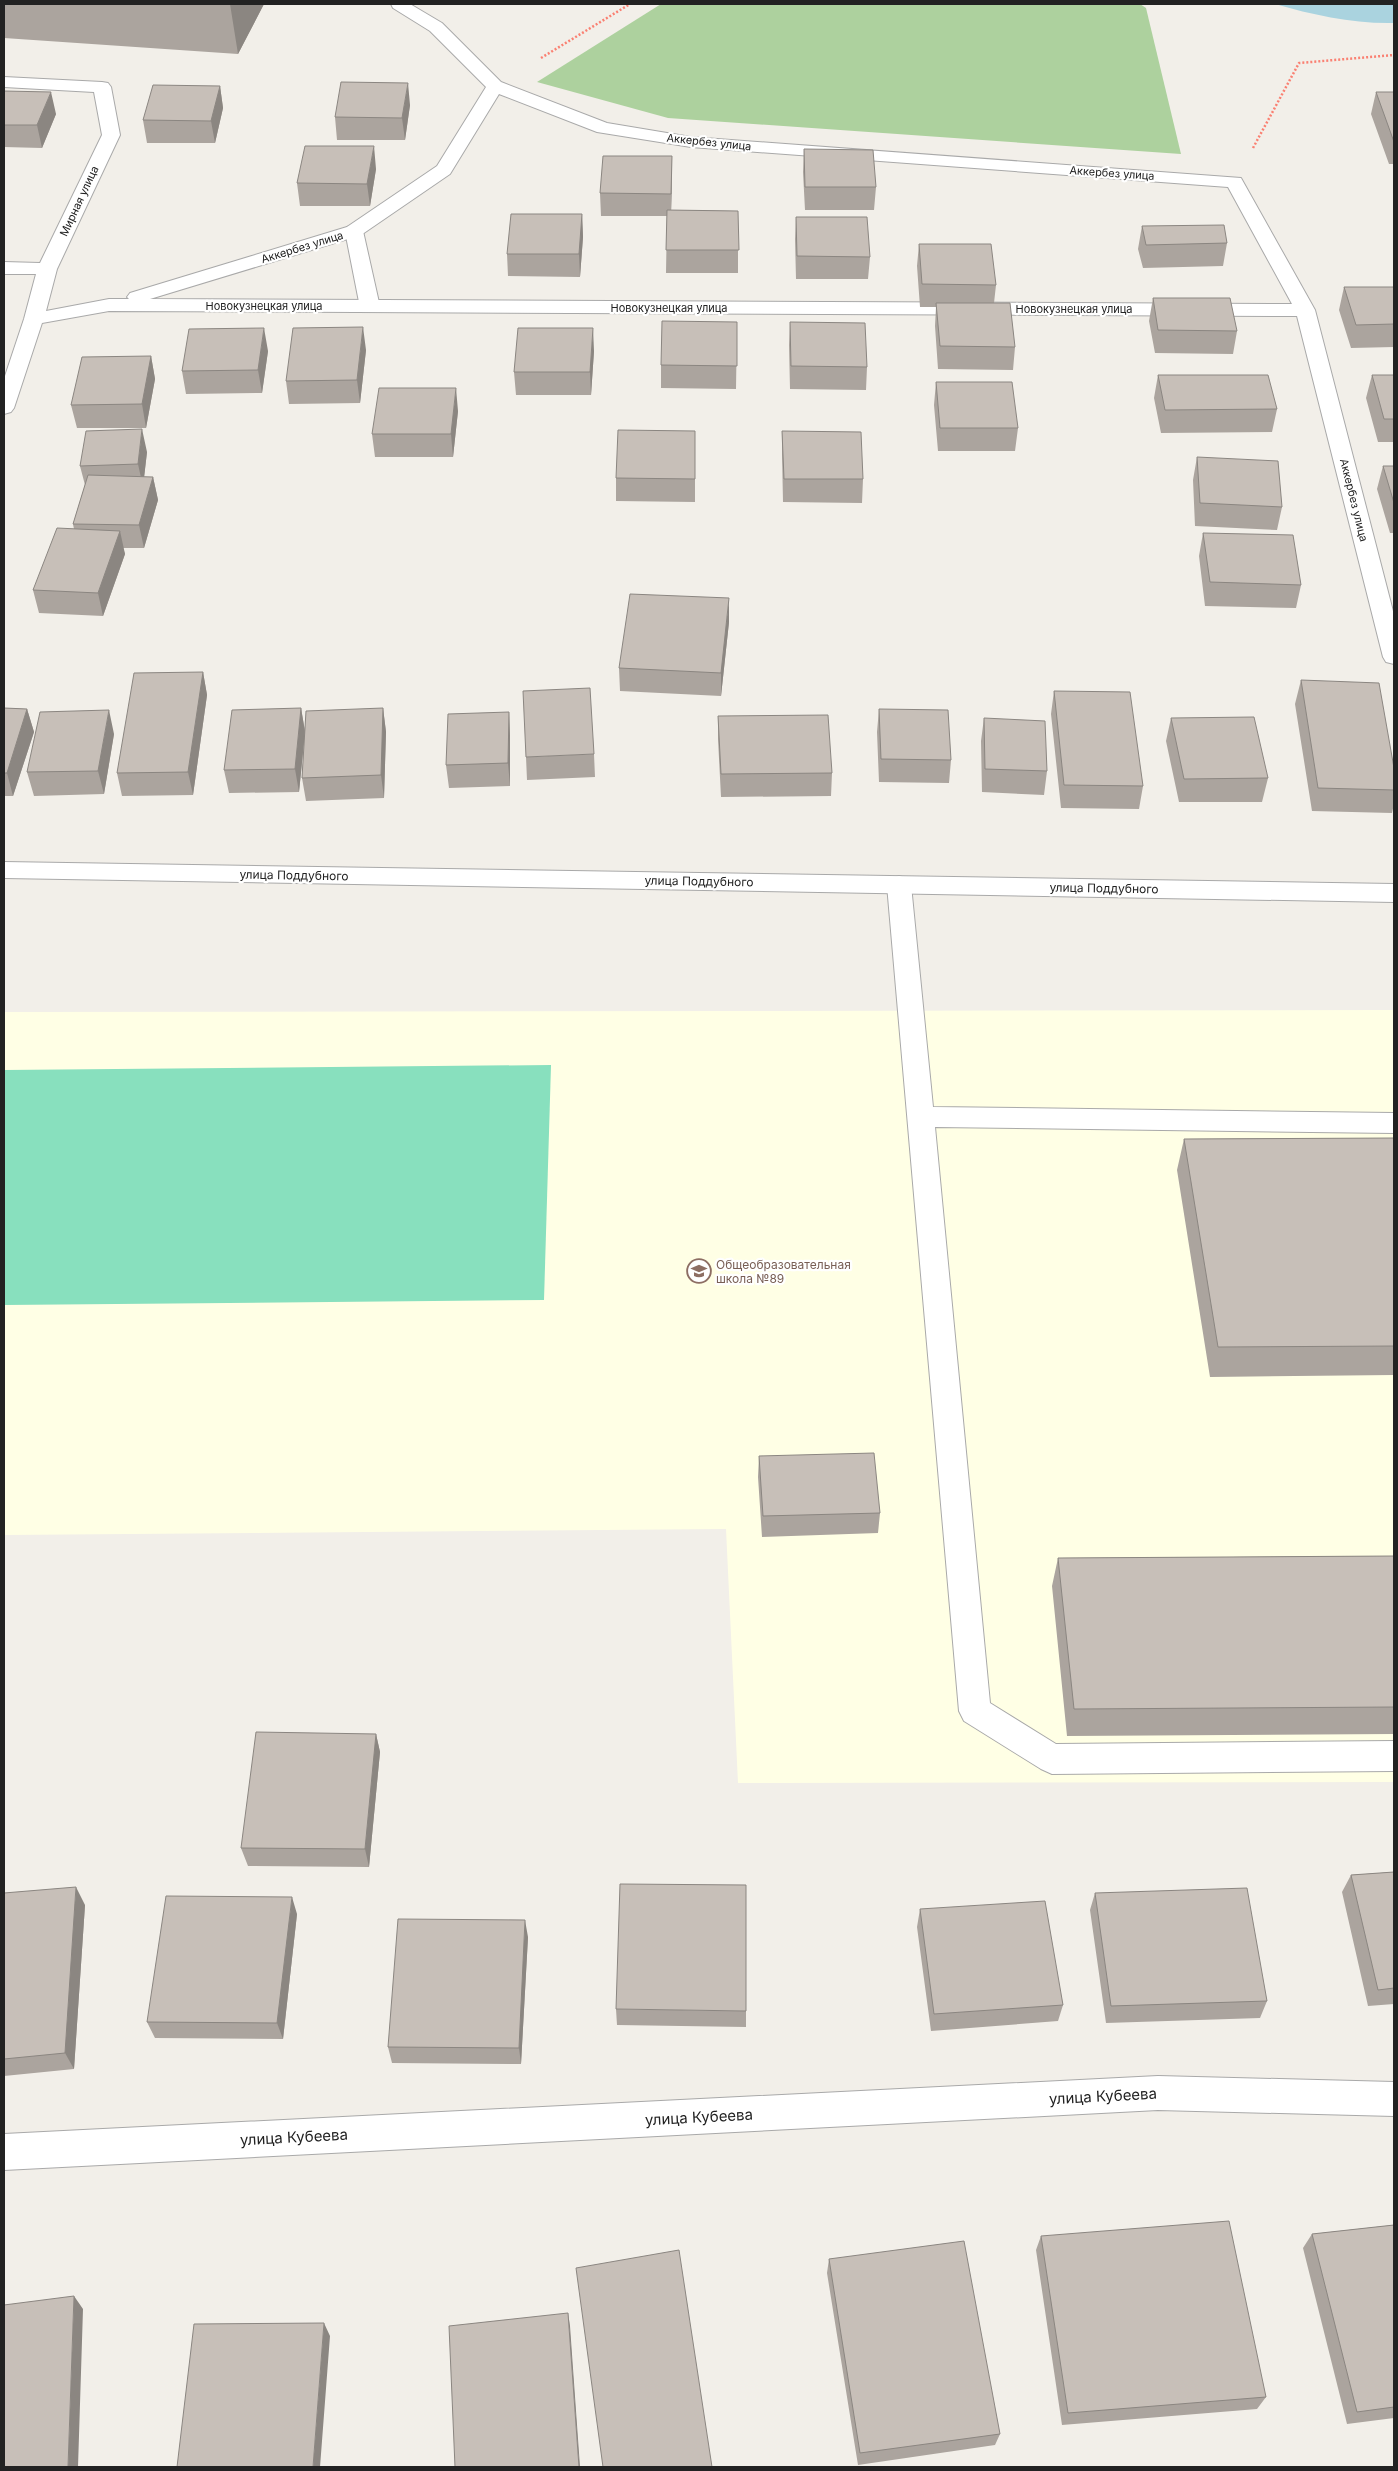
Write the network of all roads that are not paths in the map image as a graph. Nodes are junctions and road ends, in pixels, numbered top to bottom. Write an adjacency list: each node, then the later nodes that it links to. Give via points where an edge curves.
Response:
1 (399, 4): 3 (street, Аккербез улица, via 436,27)
2 (4, 82): 6 (street, Мирная улица, via 102,87 111,135)
3 (495, 86): 4 (street, Аккербез улица, via 444,170); 9 (street, Аккербез улица, via 603,128 691,142 1234,182)
4 (354, 232): 7 (street, Аккербез улица); 8 (street)
5 (4, 268): 6 (street)
6 (47, 270): 10 (street, Мирная улица)
7 (109, 305): 8 (street, Новокузнецкая улица); 10 (street, Новокузнецкая улица)
8 (370, 307): 9 (street, Новокузнецкая улица)
9 (1305, 310): 12 (street, Аккербез улица)
10 (34, 319): 11 (street, Мирная улица)
11 (4, 408)
12 (1394, 657)
13 (4, 870): 14 (street, улица Поддубного)
14 (899, 884): 15 (street, улица Поддубного); 16 (street)
15 (1394, 893)
16 (920, 1116): 17 (street); 18 (street, via 975,1711 1052,1759)
17 (1394, 1123)
18 (1394, 1756)
19 (1394, 2098): 20 (street, улица Кубеева, via 1158,2093)
20 (4, 2152)

